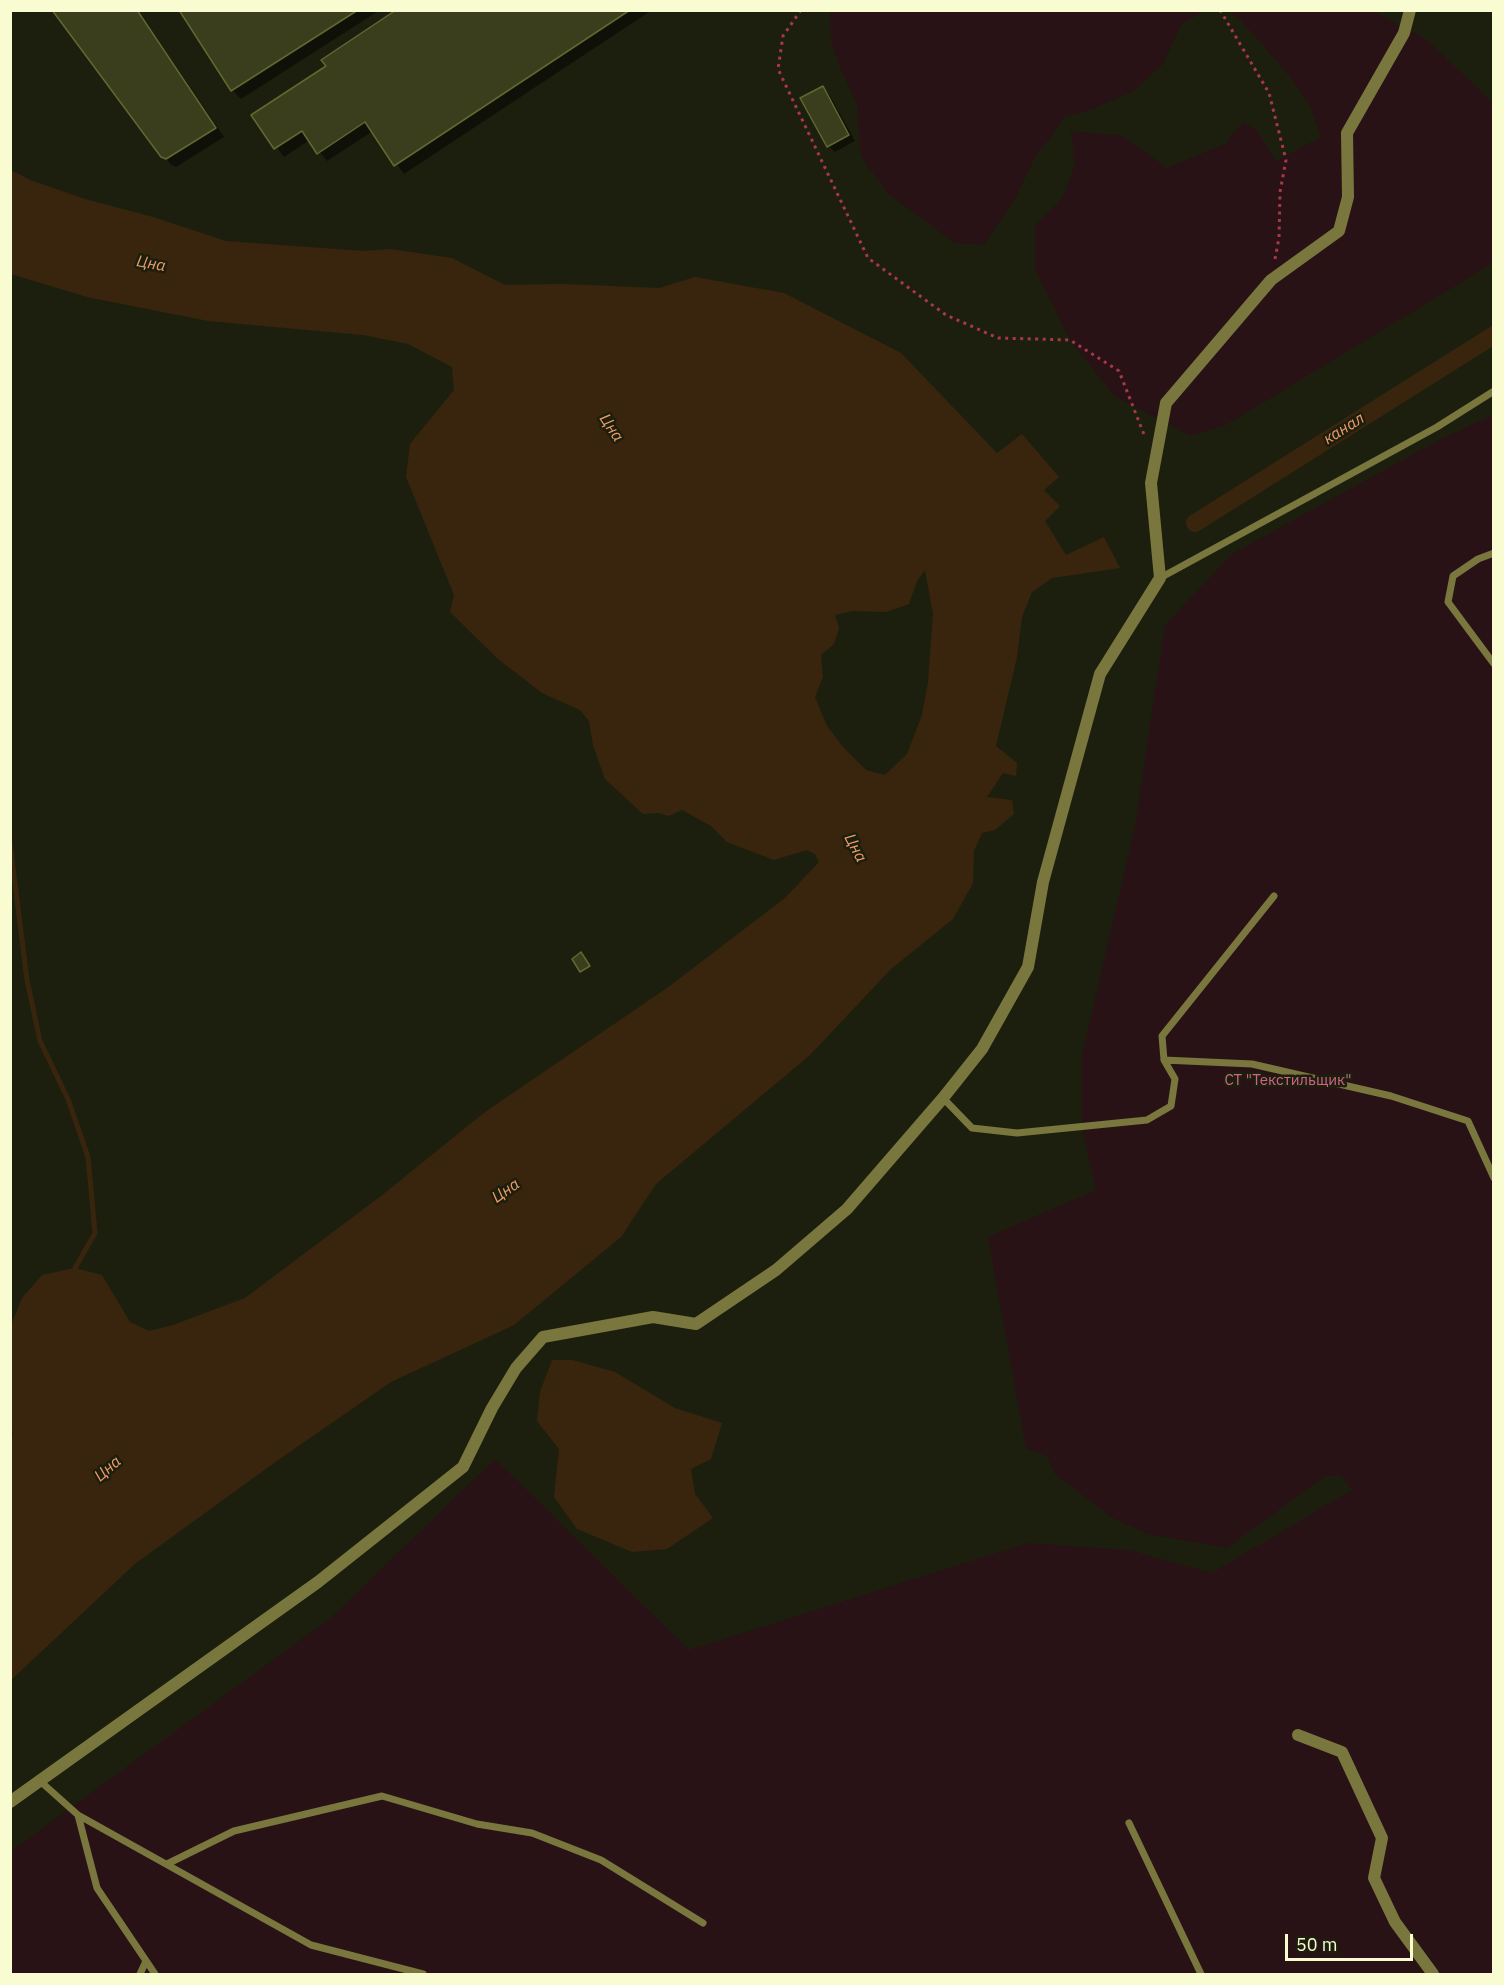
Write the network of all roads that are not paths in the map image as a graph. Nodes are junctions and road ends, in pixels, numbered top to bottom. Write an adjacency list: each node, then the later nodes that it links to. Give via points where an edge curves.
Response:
1 (1410, 10): 4 (street, via 1404,33 1347,133 1348,197 1339,231 1271,280 1166,403 1151,483)
2 (1494, 392): 4 (lane)
3 (1494, 553): 5 (lane, via 1452,576 1448,602)
4 (1160, 578): 8 (street, via 1100,674 1043,882 1028,967 982,1049)
5 (1494, 664)
6 (1274, 896): 7 (lane, via 1162,1036)
7 (1164, 1060): 8 (lane, via 1175,1079 1171,1106 1147,1120 1017,1133 972,1128); 9 (lane, via 1252,1064 1391,1096 1468,1121)
8 (944, 1098): 11 (street, via 848,1209 776,1270 696,1324 654,1317 543,1336 516,1368 464,1467 318,1582)
9 (1494, 1178)
10 (1298, 1735): 23 (street, via 1342,1752 1382,1838 1374,1878 1395,1922)
11 (40, 1781): 12 (street); 13 (lane)
12 (10, 1802)
13 (78, 1815): 15 (lane); 17 (lane, via 97,1888)
14 (1129, 1823): 22 (lane)
15 (167, 1864): 16 (lane, via 234,1831 382,1796 477,1824 532,1833 601,1860); 18 (lane, via 311,1945)
16 (703, 1923)
17 (146, 1961): 19 (lane); 20 (lane)
18 (415, 1973): 21 (lane)
19 (140, 1974)
20 (155, 1974)
21 (423, 1974)
22 (1201, 1974)
23 (1433, 1974)

